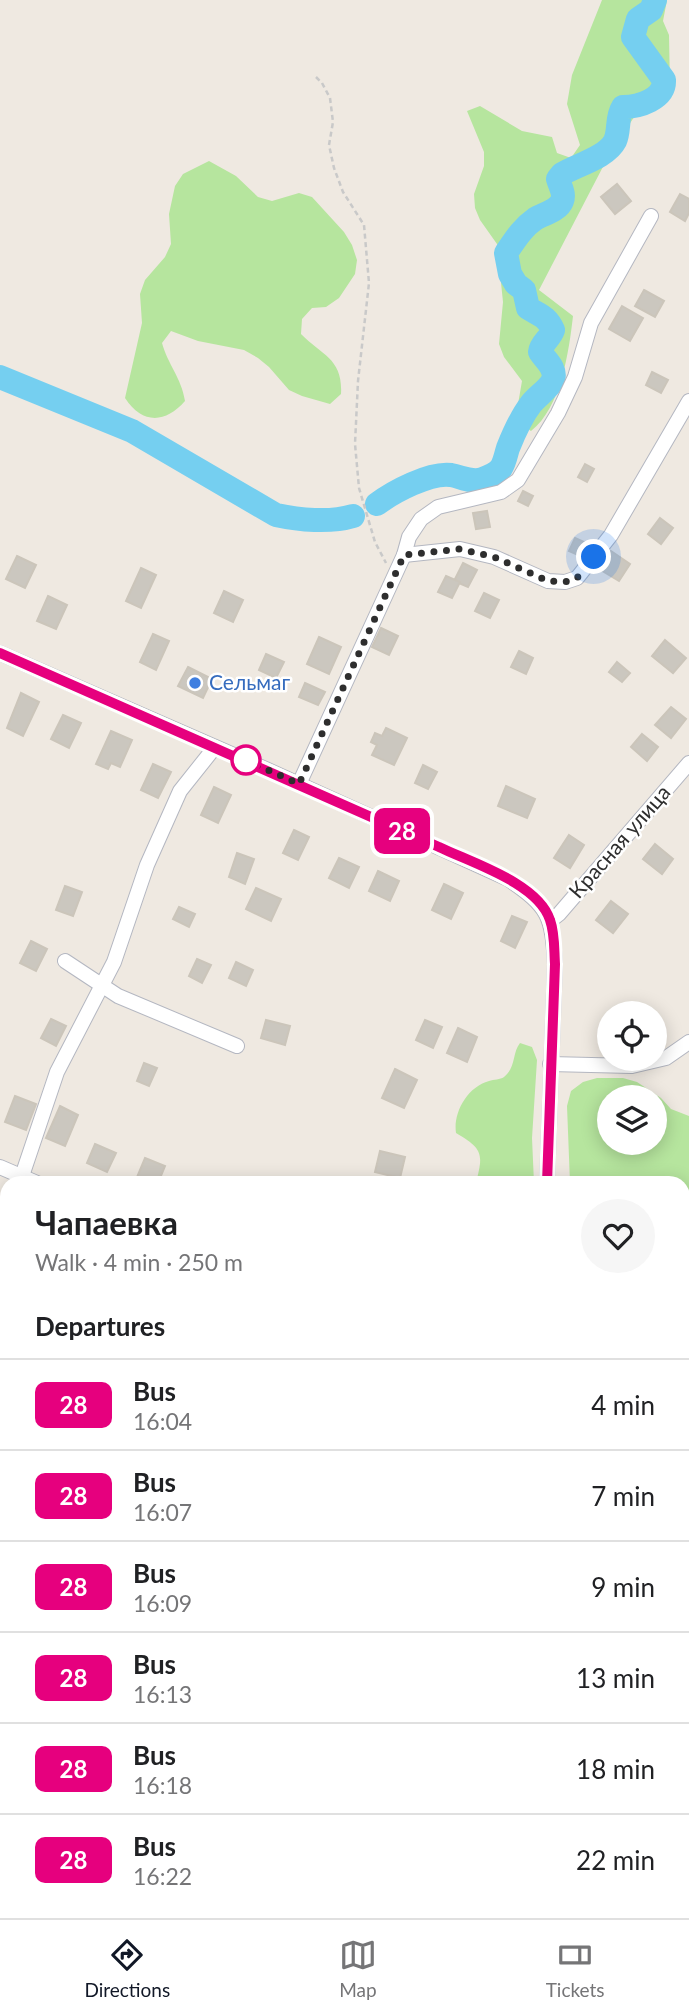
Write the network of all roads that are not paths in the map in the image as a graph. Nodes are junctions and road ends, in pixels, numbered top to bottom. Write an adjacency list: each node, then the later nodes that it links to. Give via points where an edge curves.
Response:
1 (651, 216): 3 (street, via 591,323 575,377 558,413 518,480 502,492 438,507 421,519)
2 (689, 401): 3 (street, via 611,535 577,578 548,581 494,557 460,549)
3 (404, 555): 7 (street)
4 (0, 653): 5 (street)
5 (215, 747): 7 (street); 10 (street, via 180,791 147,865)
6 (689, 763): 8 (street, Красная улица)
7 (299, 784): 8 (street, via 508,879 530,893)
8 (550, 921): 13 (street, via 555,964)
9 (65, 961): 10 (street)
10 (104, 986): 12 (street); 15 (street, via 57,1072)
11 (689, 1042): 13 (street, via 666,1058 632,1066)
12 (237, 1046)
13 (550, 1063): 16 (street)
14 (0, 1167): 15 (street)
15 (22, 1176)
16 (547, 1176)

